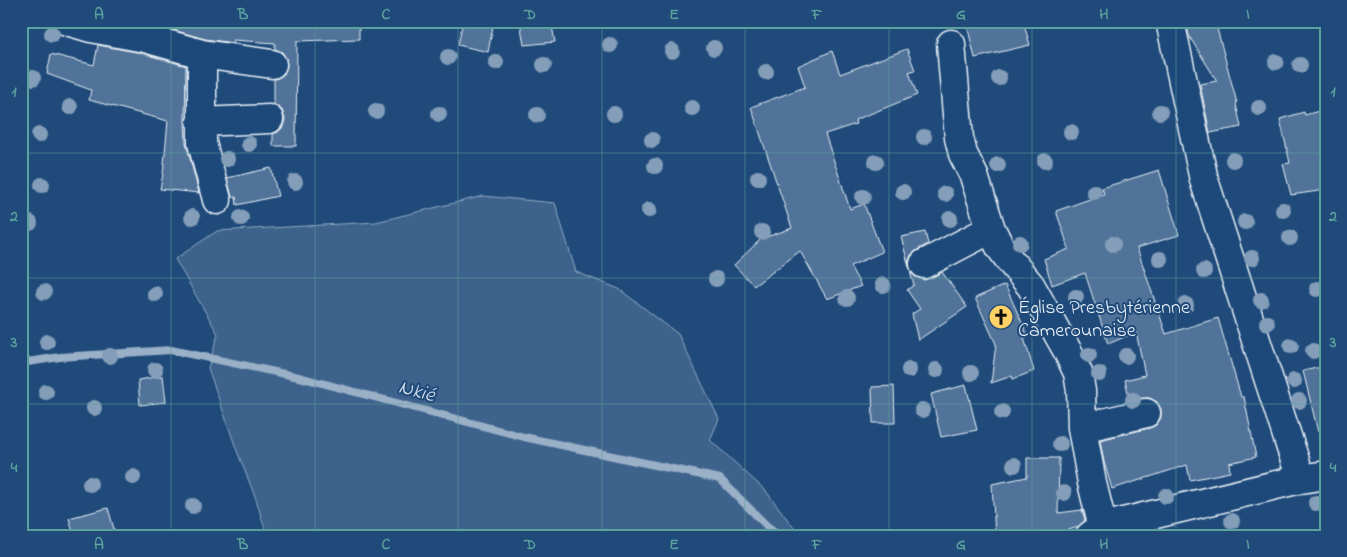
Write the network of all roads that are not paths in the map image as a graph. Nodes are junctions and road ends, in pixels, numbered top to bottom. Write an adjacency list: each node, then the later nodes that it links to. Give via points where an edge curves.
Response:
1 (67, 21): 4 (street)
2 (1170, 21): 13 (street, via 1204,180)
3 (951, 44): 9 (street, via 959,138)
4 (202, 54): 5 (street); 7 (street)
5 (272, 64)
6 (269, 119): 7 (street)
7 (202, 122): 8 (street, via 204,151)
8 (217, 200)
9 (991, 228): 10 (street); 12 (street, via 1000,247 1031,286 1078,373)
10 (924, 264)
11 (1146, 413): 12 (street)
12 (1082, 428): 14 (street)
13 (1313, 477): 14 (street)
14 (1099, 533)

